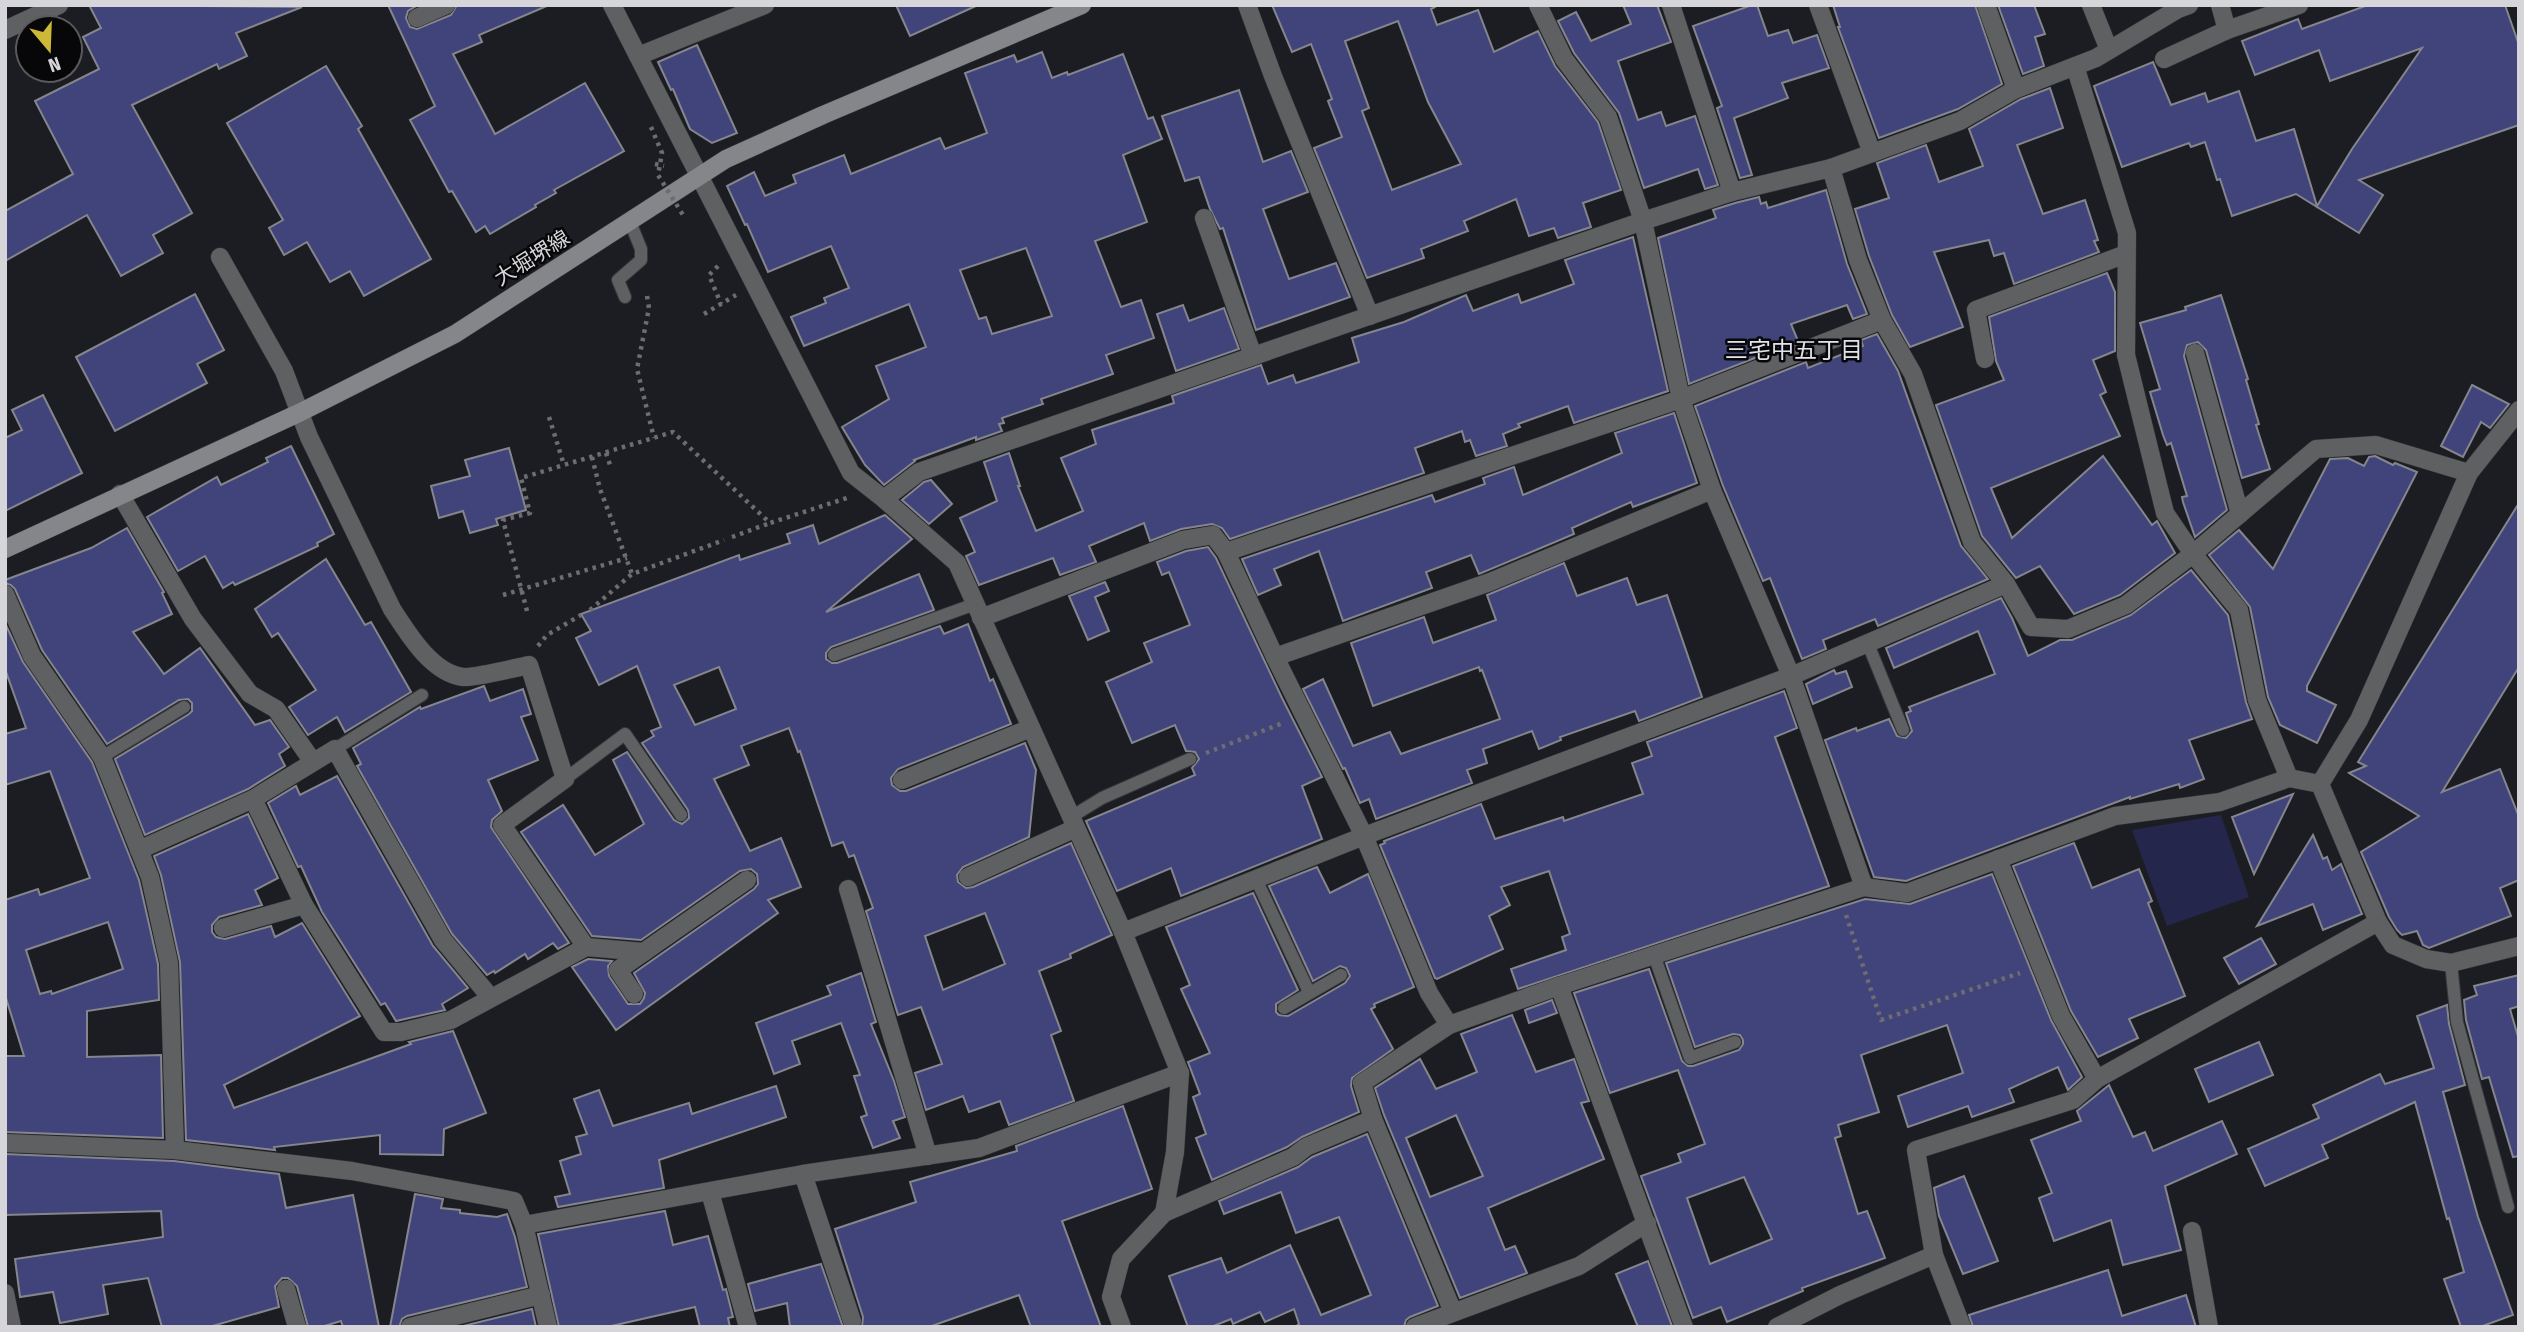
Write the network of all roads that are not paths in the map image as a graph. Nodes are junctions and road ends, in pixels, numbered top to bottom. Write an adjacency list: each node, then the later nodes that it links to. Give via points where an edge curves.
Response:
1 (59, 5): 16 (street)
2 (446, 5): 15 (street)
3 (612, 5): 19 (street)
4 (765, 5): 19 (street)
5 (1082, 5): 25 (main road, 大堀堺線, via 823,115 726,159)
6 (1247, 5): 33 (street)
7 (1538, 5): 28 (street, via 1564,59 1608,117)
8 (1671, 5): 26 (street)
9 (1818, 5): 23 (street)
10 (1986, 5): 22 (street)
11 (2091, 5): 18 (street)
12 (2189, 5): 18 (street)
13 (2220, 5): 17 (street)
14 (2299, 5): 17 (street)
15 (417, 18)
16 (5, 30)
17 (2227, 30): 20 (street)
18 (2109, 50): 21 (street)
19 (638, 57): 25 (street)
20 (2164, 59)
21 (2075, 66): 22 (street); 30 (street, via 2127,233)
22 (2016, 89): 23 (street, via 1960,121)
23 (1872, 153): 24 (street)
24 (1831, 168): 26 (street); 34 (street, via 1858,260)
25 (699, 177): 29 (main road, 大堀堺線); 44 (street, via 851,473)
26 (1732, 192): 28 (street)
27 (1203, 218): 36 (street)
28 (1643, 221): 33 (street); 38 (street)
29 (629, 222): 32 (lane, via 641,260 618,281); 40 (main road, 大堀堺線, via 455,334)
30 (2126, 254): 37 (street, via 1976,310); 48 (street, via 2126,355 2165,513)
31 (220, 257): 40 (street)
32 (625, 297)
33 (1370, 316): 36 (street)
34 (1882, 320): 38 (street); 49 (street, via 1913,374 1972,542)
35 (2195, 354): 45 (street)
36 (1253, 356): 44 (street, via 919,472)
37 (1985, 359)
38 (1681, 399): 42 (street); 47 (street)
39 (2519, 410): 41 (street)
40 (302, 412): 43 (main road, 大堀堺線); 65 (street, via 309,437 392,609 427,657 463,677 529,666)
41 (2469, 473): 45 (street, via 2376,445 2316,449); 67 (street, via 2359,720)
42 (1712, 490): 54 (street, via 1490,582); 55 (street)
43 (120, 495): 46 (main road, 大堀堺線); 63 (street, via 193,619 250,694 276,709)
44 (884, 499): 51 (street, via 957,563)
45 (2240, 514): 48 (street)
46 (5, 549)
47 (1226, 552): 51 (street, via 1213,535 1183,540); 54 (street)
48 (2193, 554): 49 (street, via 2126,606 2068,629 2031,627); 64 (street, via 2239,610 2257,700)
49 (2006, 584): 52 (street)
50 (5, 594): 61 (street, via 32,656)
51 (978, 611): 53 (lane); 58 (street)
52 (1868, 644): 55 (street); 59 (lane)
53 (834, 655)
54 (1275, 657): 71 (street)
55 (1791, 676): 71 (street); 77 (street)
56 (422, 695): 60 (lane)
57 (184, 707): 61 (lane)
58 (1031, 728): 66 (street); 70 (street)
59 (1903, 730)
60 (335, 748): 63 (street); 92 (street, via 443,940)
61 (102, 757): 72 (street)
62 (1190, 759): 70 (lane, via 1102,797)
63 (313, 762): 68 (street)
64 (2289, 778): 67 (street); 73 (street, via 2220,802 2115,816)
65 (565, 779): 69 (lane, via 625,734); 84 (street, via 502,825)
66 (902, 780)
67 (2320, 784): 80 (street)
68 (253, 799): 72 (street); 79 (street)
69 (681, 815)
70 (1074, 822): 74 (street); 82 (street)
71 (1364, 836): 75 (street); 94 (street, via 1429,993)
72 (139, 850): 100 (street, via 150,877 169,963)
73 (1998, 859): 77 (street, via 1907,893); 97 (street, via 2061,1016)
74 (968, 877)
75 (1256, 879): 82 (street); 90 (lane)
76 (747, 880): 85 (street)
77 (1864, 887): 86 (street)
78 (848, 889): 101 (street)
79 (304, 905): 81 (street); 92 (street, via 384,1032 451,1020)
80 (2378, 922): 87 (street, via 2393,945); 97 (street)
81 (223, 929)
82 (1123, 932): 96 (street)
83 (2519, 946): 87 (street)
84 (586, 947): 85 (street); 92 (street)
85 (644, 952): 91 (street, via 618,970)
86 (1654, 955): 89 (street); 95 (lane, via 1690,1058)
87 (2451, 963): 104 (lane, via 2457,1023)
88 (1341, 975): 90 (lane)
89 (1559, 986): 94 (street); 106 (street)
90 (1309, 992): 93 (lane)
91 (634, 994)
92 (491, 998)
93 (1284, 1008)
94 (1449, 1025): 98 (street, via 1362,1083)
95 (1734, 1042)
96 (1180, 1073): 101 (street, via 979,1148); 105 (street, via 1175,1152)
97 (2096, 1079): 109 (street, via 2073,1100 1916,1150)
98 (1373, 1119): 105 (street); 113 (street)
99 (5, 1143): 100 (street)
100 (175, 1150): 107 (street, via 352,1171 514,1201)
101 (928, 1156): 102 (street)
102 (803, 1174): 103 (street); 114 (street)
103 (710, 1192): 107 (street); 119 (street)
104 (2508, 1207)
105 (1164, 1213): 120 (street, via 1121,1259 1111,1297)
106 (1647, 1223): 113 (street, via 1579,1266); 122 (street)
107 (524, 1225): 112 (street)
108 (2192, 1231): 125 (street)
109 (1934, 1255): 123 (street); 124 (street)
110 (286, 1290): 116 (street)
111 (5, 1293): 115 (street)
112 (541, 1295): 117 (street); 118 (street)
113 (1453, 1312): 121 (street)
114 (852, 1321)
115 (12, 1327)
116 (297, 1327)
117 (410, 1327)
118 (548, 1327)
119 (748, 1327)
120 (1122, 1327)
121 (1416, 1327)
122 (1684, 1327)
123 (1777, 1327)
124 (1962, 1327)
125 (2209, 1327)

